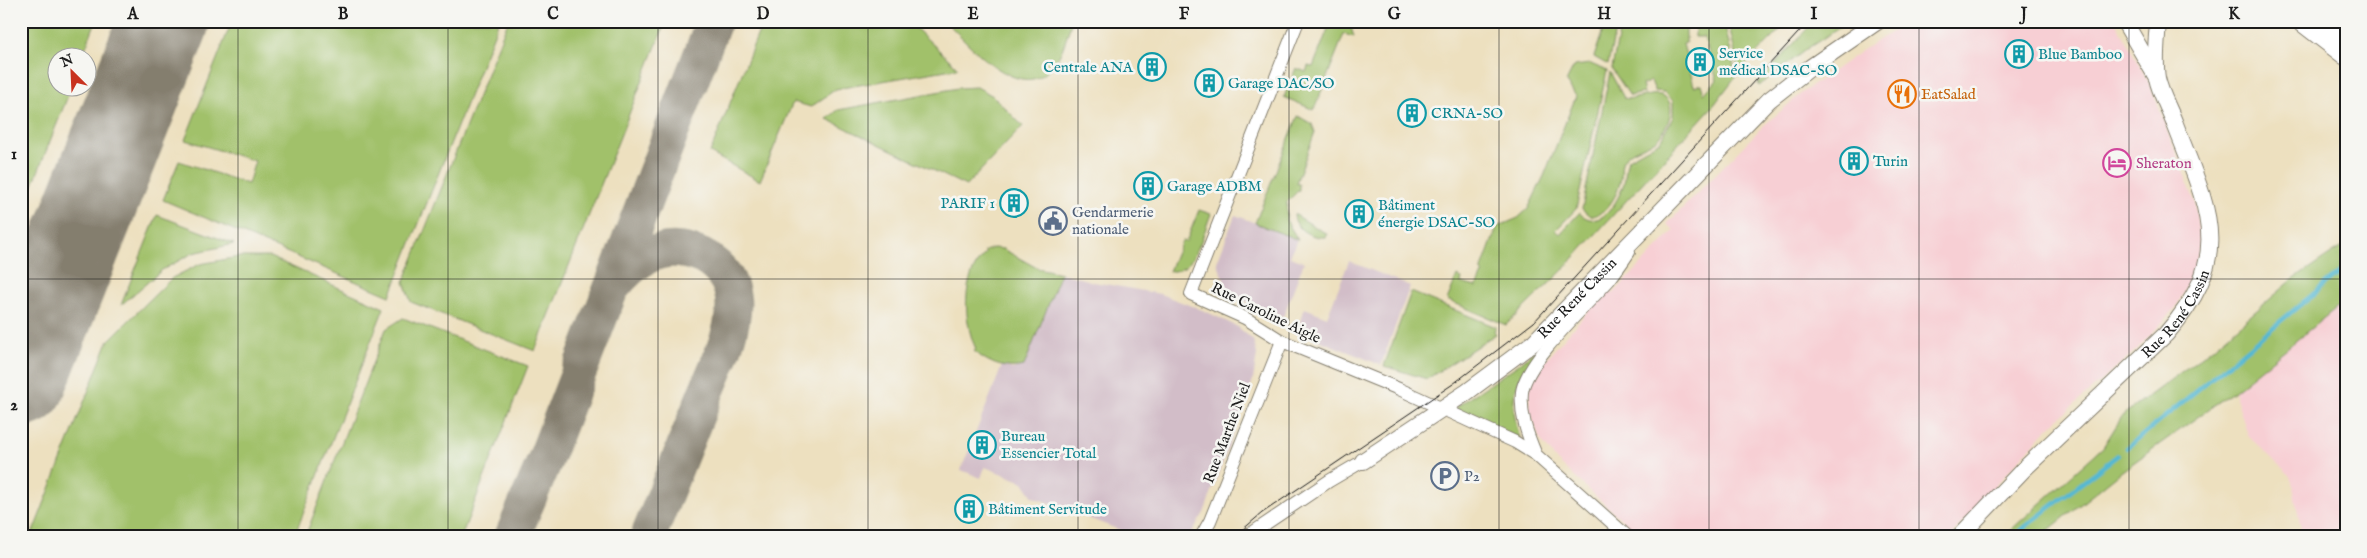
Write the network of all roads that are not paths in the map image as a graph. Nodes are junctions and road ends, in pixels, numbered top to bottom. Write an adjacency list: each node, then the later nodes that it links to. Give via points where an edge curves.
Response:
1 (1298, 21): 13 (street, Rue Caroline Aigle, via 1191,294 1245,318)
2 (1878, 21): 9 (street, Rue René Cassin)
3 (1892, 21): 9 (street)
4 (2124, 21): 11 (street)
5 (2158, 21): 11 (street, Rue René Cassin)
6 (2302, 21): 10 (main road)
7 (2332, 21): 8 (main road)
8 (2346, 32)
9 (1852, 39): 12 (street, Rue René Cassin, via 1769,100)
10 (2346, 55)
11 (2157, 78): 21 (street, Rue René Cassin, via 2201,190 2208,219 2209,251 2198,291 2166,334 2023,470)
12 (1652, 222): 14 (street, Rue René Cassin, via 1533,343); 15 (street, via 1610,278 1530,372 1522,390 1522,418)
13 (1282, 342): 14 (street, Rue Caroline Aigle, via 1399,388); 17 (street, Rue Marthe Niel)
14 (1441, 409): 15 (street, Rue Caroline Aigle, via 1515,442); 16 (street, Rue René Cassin)
15 (1536, 455): 20 (street, Rue Caroline Aigle)
16 (1363, 461): 18 (street, Rue René Cassin, via 1329,480); 19 (street)
17 (1202, 537)
18 (1246, 537)
19 (1262, 537)
20 (1628, 537)
21 (1959, 537)

